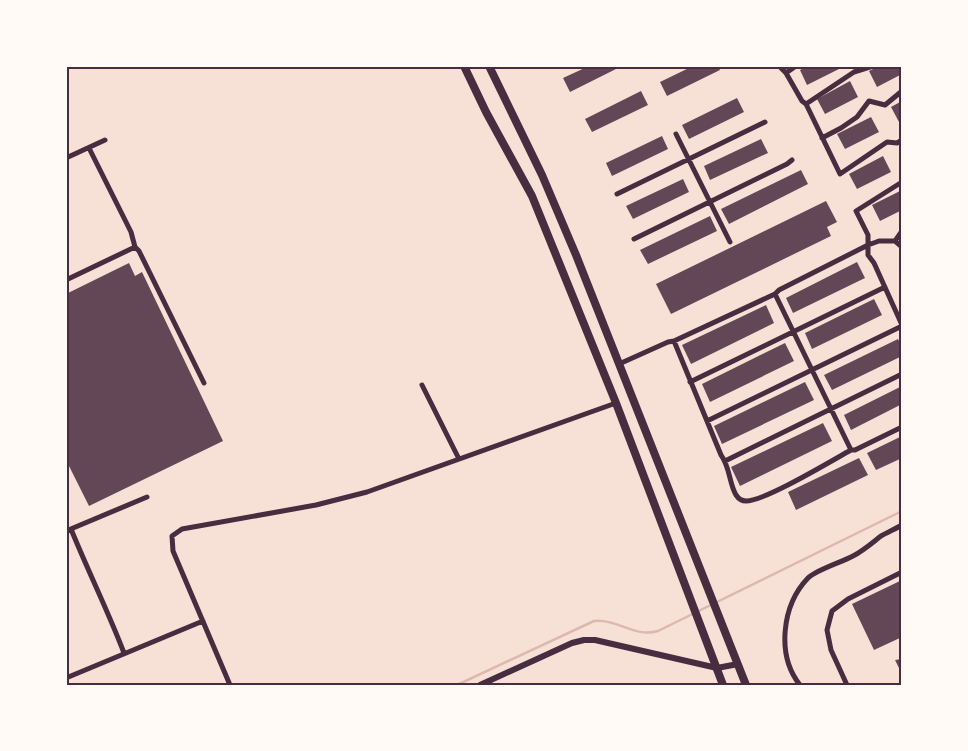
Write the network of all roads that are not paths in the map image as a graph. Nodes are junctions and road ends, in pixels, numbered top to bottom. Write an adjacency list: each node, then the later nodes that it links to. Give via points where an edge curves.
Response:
1 (464, 66): 40 (main road, via 532,196)
2 (489, 66): 34 (main road, via 542,175)
3 (779, 66): 6 (street)
4 (796, 66): 6 (street)
5 (873, 66): 8 (street, via 854,72)
6 (786, 73): 8 (street)
7 (902, 91): 11 (street, via 885,105 869,101 857,117)
8 (806, 104): 11 (street)
9 (765, 122): 16 (street)
10 (676, 134): 16 (street)
11 (822, 138): 13 (street, via 840,174 887,142)
12 (105, 140): 14 (street)
13 (902, 140)
14 (89, 148): 15 (street); 26 (street, via 131,232)
15 (66, 158)
16 (689, 160): 19 (street); 20 (street)
17 (792, 160): 20 (street)
18 (902, 182): 25 (street, via 856,211 868,235)
19 (617, 194)
20 (710, 202): 22 (street); 24 (street)
21 (902, 231): 23 (street)
22 (634, 239)
23 (895, 241): 25 (street); 27 (street)
24 (730, 242)
25 (868, 245): 29 (street, via 868,255); 30 (street)
26 (135, 247): 28 (street); 38 (street)
27 (902, 248)
28 (66, 280)
29 (885, 287): 31 (street); 32 (street)
30 (774, 294): 32 (street); 33 (street)
31 (902, 326): 35 (street)
32 (793, 332): 35 (street); 37 (street)
33 (674, 341): 34 (street); 37 (street)
34 (619, 364): 53 (main road)
35 (812, 370): 41 (street); 42 (street)
36 (902, 374): 41 (street)
37 (690, 382): 42 (street)
38 (204, 383)
39 (422, 385): 45 (street)
40 (616, 403): 45 (street); 54 (main road)
41 (831, 410): 44 (street); 46 (street)
42 (707, 422): 46 (street)
43 (902, 427): 44 (street)
44 (851, 450): 46 (street, via 770,493 748,501 736,496)
45 (459, 459): 51 (street, via 368,492 316,505 182,529 172,536 173,551)
46 (725, 461)
47 (147, 498): 49 (street)
48 (902, 525): 60 (street, via 855,556 809,576 798,591 787,617 786,649 787,661)
49 (68, 530): 52 (street)
50 (902, 572): 61 (street, via 848,599 832,611 827,630 831,650)
51 (203, 621): 52 (street); 56 (street)
52 (124, 653): 55 (street)
53 (738, 664): 54 (street); 59 (main road)
54 (717, 668): 57 (street, via 584,640); 58 (main road)
55 (66, 678)
56 (230, 685)
57 (480, 685)
58 (723, 685)
59 (746, 685)
60 (800, 685)
61 (847, 685)

